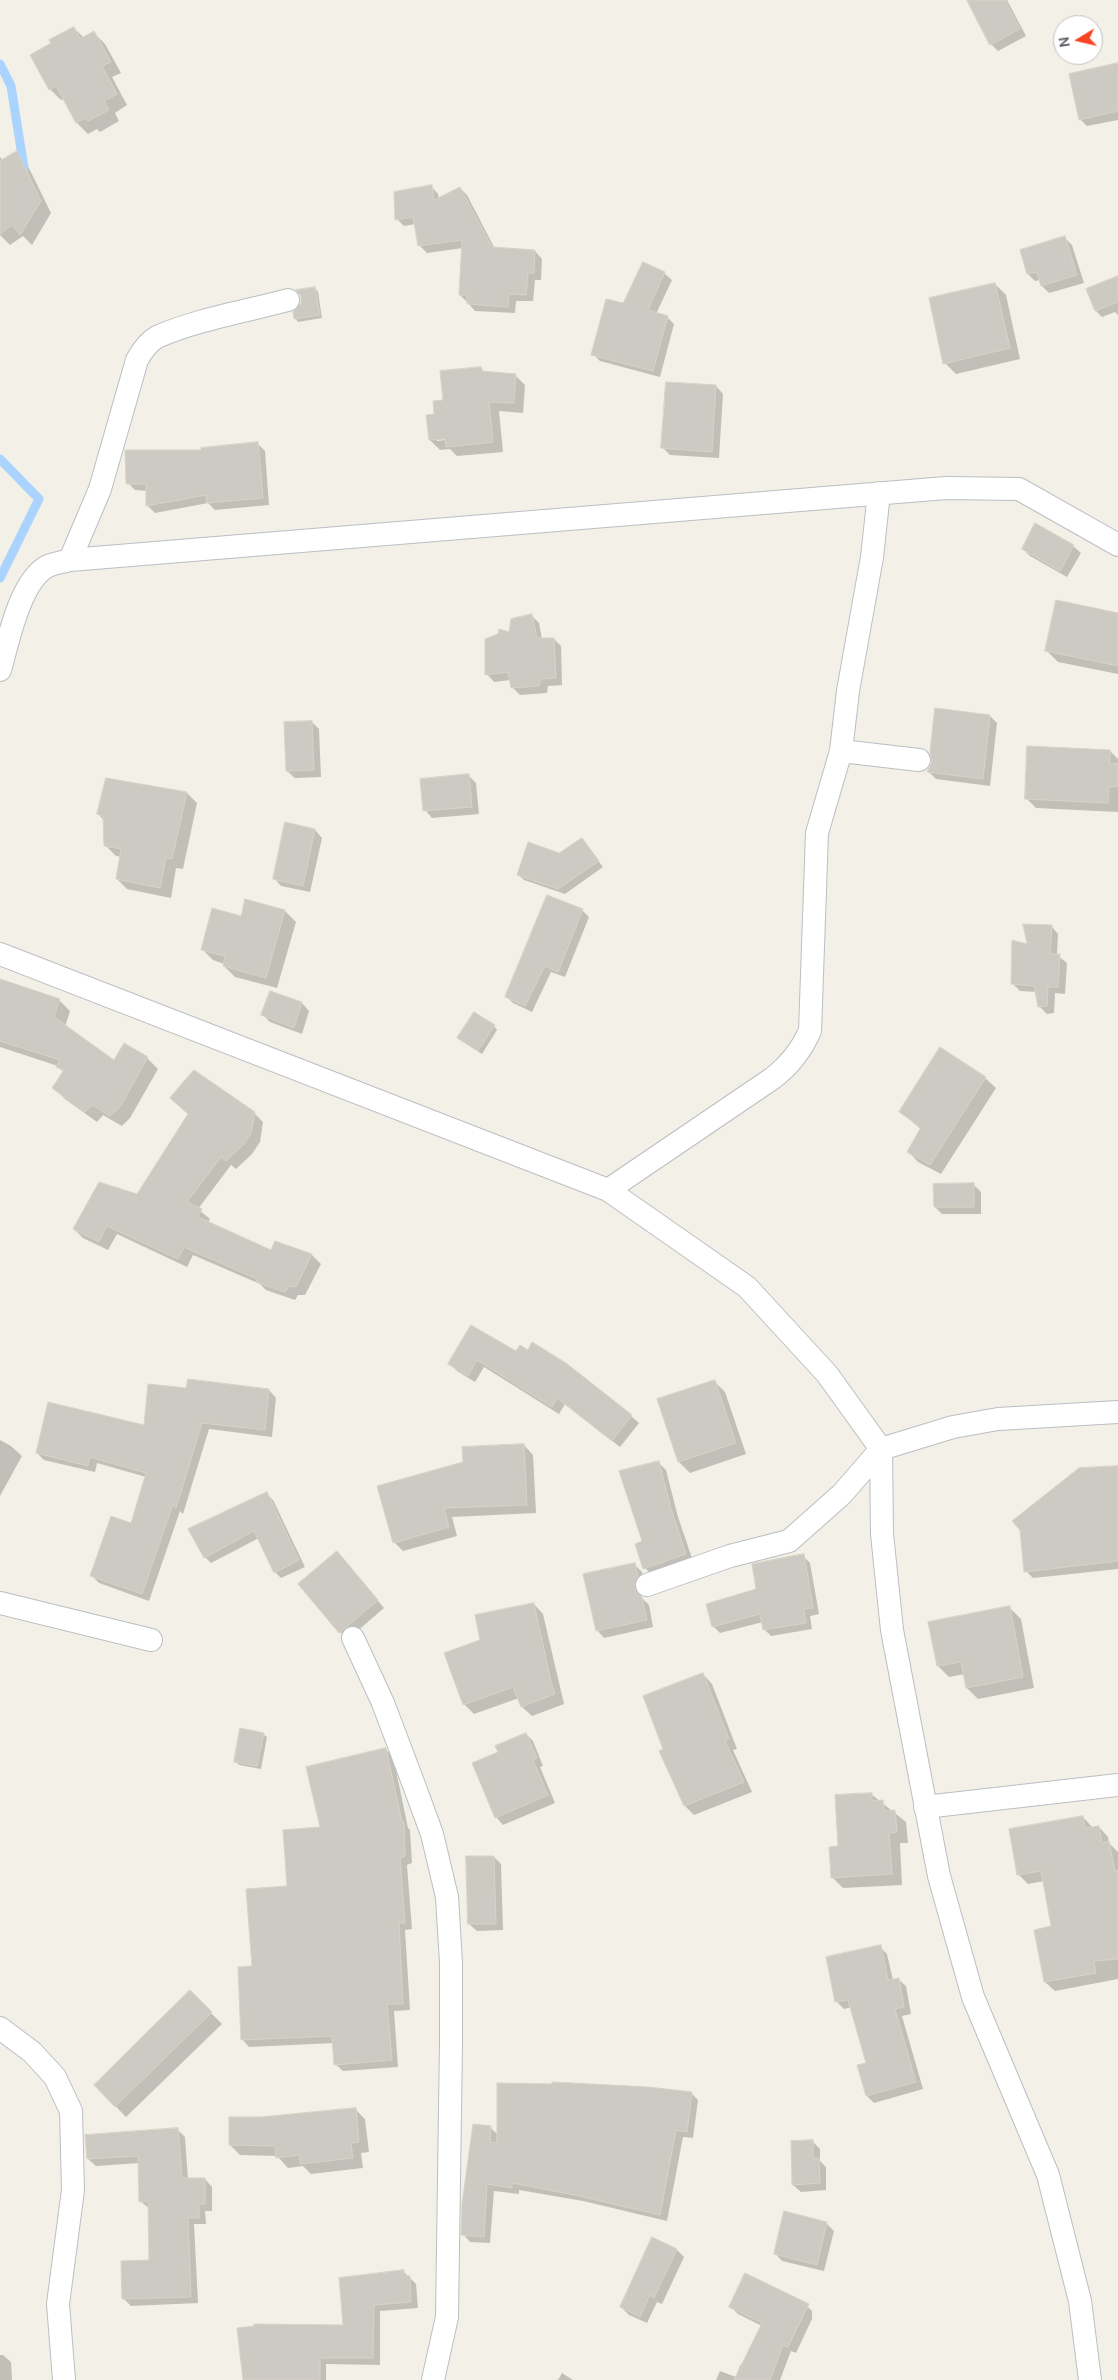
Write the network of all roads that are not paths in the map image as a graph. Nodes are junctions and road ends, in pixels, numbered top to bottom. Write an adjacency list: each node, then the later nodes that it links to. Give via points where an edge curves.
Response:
1 (288, 300): 4 (street, via 179,330 156,338 145,348 133,372 100,489)
2 (879, 493): 3 (street, via 946,488 1019,489); 4 (street); 6 (street)
3 (1118, 545)
4 (70, 560): 5 (street, via 47,567 33,579 18,610)
5 (0, 670)
6 (841, 751): 7 (street); 9 (street, via 817,833 810,1031 804,1044 790,1065 773,1078)
7 (919, 760)
8 (0, 954): 9 (street)
9 (608, 1190): 11 (street, via 747,1287 827,1374)
10 (1118, 1412): 11 (street, via 998,1419 953,1427)
11 (881, 1449): 12 (street, via 842,1494 790,1541 730,1556); 17 (street, via 882,1534 892,1630)
12 (647, 1585)
13 (0, 1603): 15 (street)
14 (353, 1638): 20 (street, via 383,1703 417,1793 437,1852 447,1898 452,2042 447,2318)
15 (151, 1640)
16 (1118, 1785): 17 (street)
17 (925, 1807): 21 (street, via 939,1876 973,1997 1048,2175 1080,2301)
18 (0, 2028): 19 (street, via 32,2052 55,2077 71,2111 73,2190 58,2304)
19 (64, 2380)
20 (433, 2380)
21 (1090, 2380)

